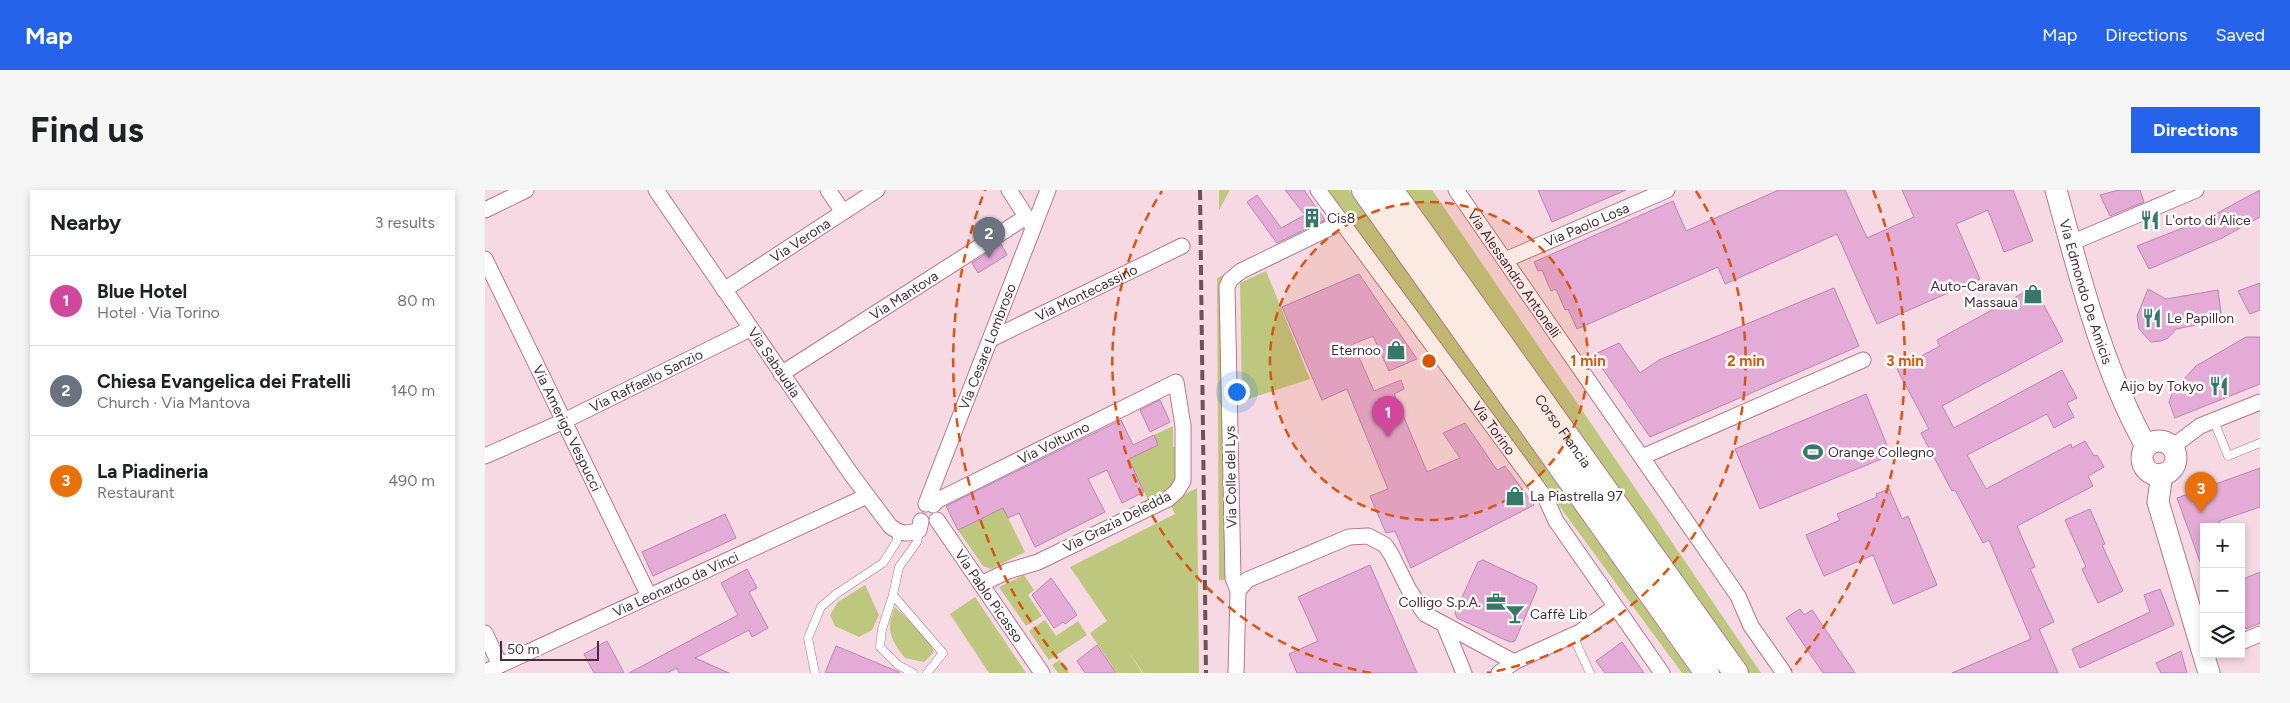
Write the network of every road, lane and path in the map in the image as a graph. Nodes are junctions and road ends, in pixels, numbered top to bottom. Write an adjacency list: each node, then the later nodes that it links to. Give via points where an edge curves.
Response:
1 (525, 190): 14 (street)
2 (656, 190): 22 (street, Via Sabaudia)
3 (829, 190): 15 (street)
4 (877, 190): 15 (street, Via Verona)
5 (1009, 190): 17 (street)
6 (1048, 190): 17 (street, Via Cesare Lombroso)
7 (1318, 190): 16 (street, Via Torino)
8 (1364, 190): 65 (main road, Corso Francia)
9 (1391, 190): 66 (main road, Corso Francia)
10 (1456, 190): 21 (street, Via Alessandro Antonelli)
11 (1667, 190): 21 (street, Via Paolo Losa)
12 (2056, 190): 18 (street, Via Edmondo De Amicis)
13 (2196, 190): 18 (street)
14 (485, 210)
15 (843, 212): 22 (street, Via Verona)
16 (1342, 222): 43 (street, Via Colle del Lys, via 1241,271 1230,280 1227,288 1233,578); 46 (street, Via Torino, via 1546,499 1556,521)
17 (1030, 223): 24 (street, Via Cesare Lombroso); 26 (street, Via Mantova)
18 (2071, 243): 32 (street, Via Edmondo De Amicis, via 2127,412)
19 (1182, 246): 24 (street, Via Montecassino)
20 (485, 259): 30 (street, Via Amerigo Vespucci)
21 (1505, 260): 35 (street, Via Alessandro Antonelli)
22 (723, 290): 23 (street, Via Sabaudia)
23 (751, 329): 26 (street, Via Sabaudia); 30 (street, Via Raffaello Sanzio)
24 (991, 339): 38 (street, Via Cesare Lombroso)
25 (1863, 360): 35 (street)
26 (781, 374): 37 (street, Via Sabaudia)
27 (1176, 382): 38 (street, Via Volturno); 42 (street, Via Grazia Deledda, via 1183,426 1183,481 1177,491 1168,499 1038,562)
28 (2260, 402): 29 (street)
29 (2214, 420): 31 (lane, via 2228,456); 33 (street, via 2200,426)
30 (564, 421): 34 (street, Via Raffaello Sanzio); 45 (street, Via Amerigo Vespucci)
31 (2260, 443)
32 (2146, 446): 33 (street, via 2159,441); 36 (street, via 2142,454 2143,464 2149,471)
33 (2172, 447): 36 (street, via 2176,456 2174,466)
34 (485, 456)
35 (1642, 458): 67 (street, Via Alessandro Antonelli, via 1739,596 1751,626)
36 (2162, 474): 53 (street, via 2158,502)
37 (867, 496): 41 (street, Via Sabaudia); 45 (street, Via Leonardo da Vinci)
38 (929, 505): 39 (street, via 939,513); 40 (street, via 921,507 918,513)
39 (937, 520): 40 (street); 42 (street, Via Pablo Picasso)
40 (920, 526): 41 (street, via 905,534); 44 (lane, via 917,542 899,567)
41 (897, 532): 56 (lane, via 897,541 883,563 821,607 808,638)
42 (981, 584): 59 (street, Via Pablo Picasso)
43 (1237, 591): 47 (street, via 1247,580 1341,541 1359,535 1368,536 1388,550 1425,614); 60 (street, Via Colle del Lys)
44 (893, 594): 57 (lane, via 879,647 899,666); 58 (lane, via 943,653)
45 (649, 596): 54 (street, Via Leonardo da Vinci)
46 (1615, 607): 50 (street); 64 (street, Via Torino)
47 (1445, 627): 52 (street); 61 (street)
48 (485, 633): 54 (street)
49 (2260, 634): 51 (street)
50 (1573, 636): 52 (street); 63 (lane)
51 (2245, 640)
52 (1514, 662): 62 (street)
53 (2208, 662)
54 (500, 665): 55 (street, Via Leonardo da Vinci)
55 (485, 672)
56 (815, 673)
57 (913, 673)
58 (927, 673)
59 (1042, 673)
60 (1236, 673)
61 (1464, 673)
62 (1499, 673)
63 (1589, 673)
64 (1662, 673)
65 (1707, 673)
66 (1736, 673)
67 (1784, 673)

